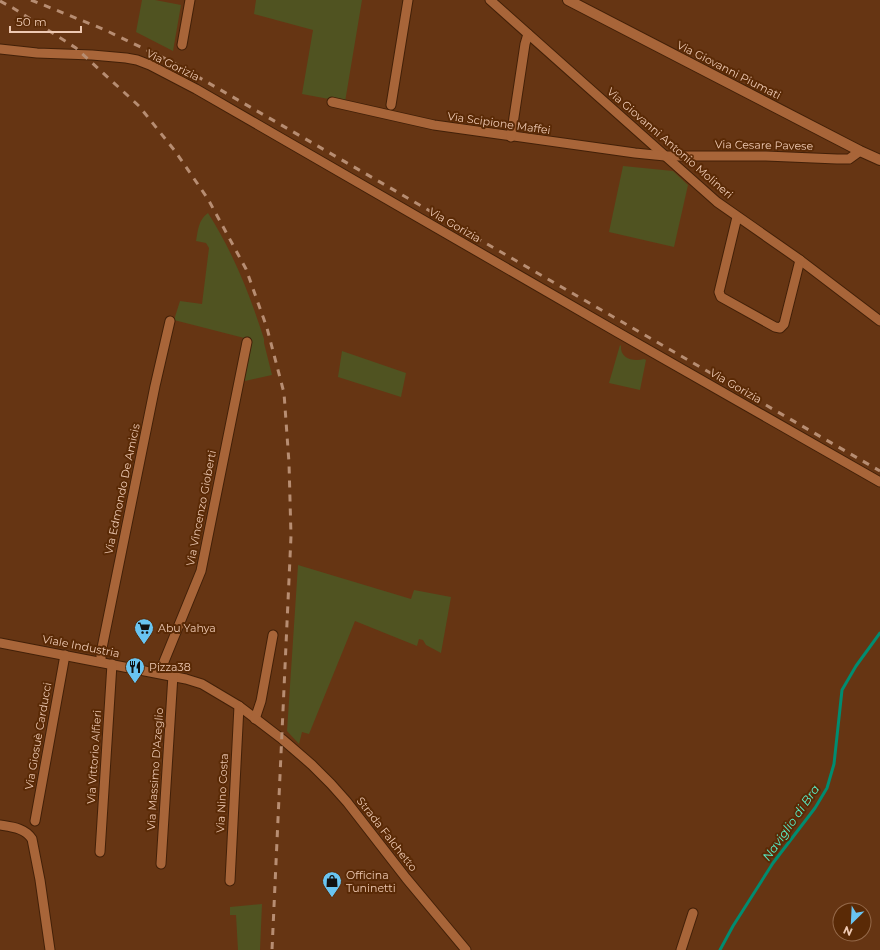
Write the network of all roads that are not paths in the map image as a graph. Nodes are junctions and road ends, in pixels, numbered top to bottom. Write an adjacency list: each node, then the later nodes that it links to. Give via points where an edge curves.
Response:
1 (190, 0): 6 (street)
2 (408, 0): 9 (street)
3 (490, 0): 5 (street, Via Giovanni Antonio Molineri)
4 (568, 0): 11 (street, Via Giovanni Piumati)
5 (528, 34): 10 (street); 12 (street, Via Giovanni Antonio Molineri)
6 (182, 45)
7 (0, 49): 19 (street, Via Gorizia, via 126,58 150,65)
8 (332, 102): 10 (street, Via Scipione Maffei, via 434,125)
9 (391, 106)
10 (511, 137): 12 (street, Via Scipione Maffei)
11 (860, 151): 12 (street, Via Cesare Pavese, via 849,159 837,160 766,156); 13 (street, Via Giovanni Piumati)
12 (665, 156): 14 (street, Via Giovanni Antonio Molineri)
13 (880, 160)
14 (737, 217): 15 (street, Via Giovanni Antonio Molineri); 15 (street, via 719,292 720,297 780,328 784,324)
15 (800, 260): 16 (street, Via Giovanni Antonio Molineri)
16 (880, 320)
17 (170, 321): 23 (street, Via Edmondo De Amicis)
18 (247, 342): 25 (street, Via Vincenzo Gioberti, via 201,571)
19 (880, 482)
20 (273, 635): 28 (street)
21 (0, 643): 22 (street, Viale Industria)
22 (65, 655): 23 (street, Viale Industria); 30 (street, Via Giosuè Carducci)
23 (101, 662): 24 (street, Viale Industria)
24 (112, 664): 25 (street, Viale Industria); 32 (street, Via Vittorio Alfieri)
25 (161, 673): 26 (street, Viale Industria)
26 (173, 675): 27 (street, Viale Industria, via 202,684); 33 (street, Via Massimo D'Azeglio)
27 (238, 706): 28 (street, Viale Industria); 34 (street, Via Nino Costa)
28 (256, 719): 29 (street, Viale Industria)
29 (282, 739): 37 (street, Strada Falchetto, via 331,784)
30 (35, 821)
31 (0, 825): 36 (street, via 24,831 32,839)
32 (100, 852)
33 (161, 864)
34 (230, 882)
35 (693, 913): 38 (street)
36 (50, 950)
37 (466, 950)
38 (681, 950)

